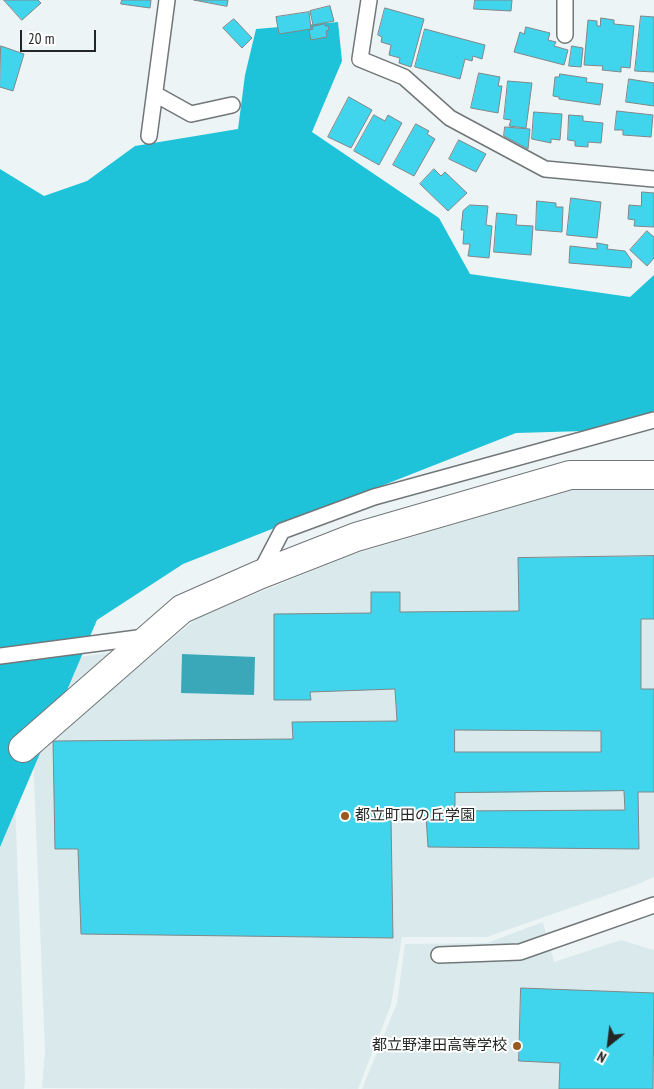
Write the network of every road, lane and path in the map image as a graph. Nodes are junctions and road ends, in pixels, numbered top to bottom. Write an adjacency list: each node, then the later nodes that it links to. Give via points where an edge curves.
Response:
1 (167, 0): 5 (lane)
2 (369, 0): 8 (lane, via 360,59 404,77 450,118 545,169)
3 (565, 0): 4 (lane)
4 (565, 35)
5 (155, 94): 6 (lane, via 192,114); 7 (lane)
6 (232, 105)
7 (149, 136)
8 (654, 180)
9 (654, 420): 11 (lane, via 374,497 282,531)
10 (654, 475): 11 (street, via 570,475 356,537)
11 (259, 575): 12 (street, via 182,609)
12 (151, 636): 13 (lane); 14 (street)
13 (0, 656)
14 (23, 748)
15 (654, 906): 16 (lane, via 520,952)
16 (439, 956)

